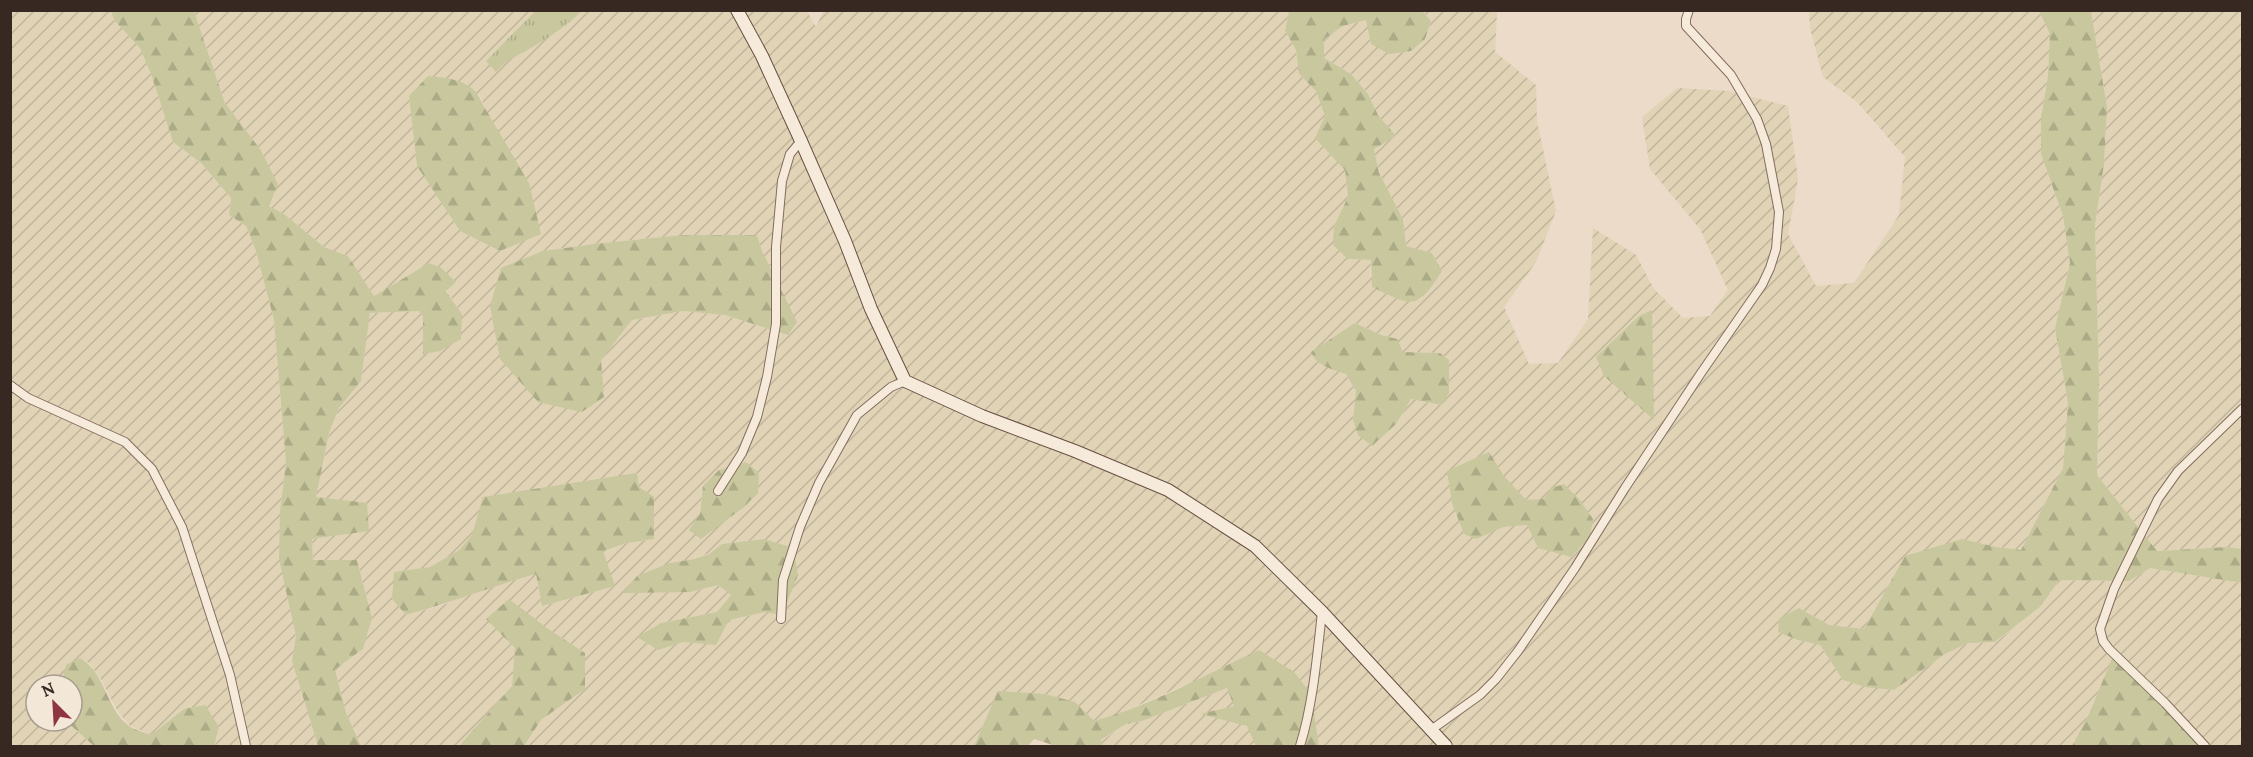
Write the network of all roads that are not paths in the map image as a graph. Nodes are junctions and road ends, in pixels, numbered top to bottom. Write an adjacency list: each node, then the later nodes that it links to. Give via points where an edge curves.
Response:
1 (736, 10): 3 (street)
2 (1689, 10): 10 (street, via 1686,26 1731,75 1757,119 1766,144 1779,212 1770,268 1518,651 1480,695)
3 (801, 141): 4 (street); 7 (street, via 790,154 782,181 776,247 776,324 767,377 742,453)
4 (905, 381): 8 (street, via 1168,490 1255,546); 9 (street, via 891,387 857,415 819,483 783,580)
5 (10, 385): 11 (street, via 28,398 125,442 152,469 182,527 230,675)
6 (2242, 409): 14 (street, via 2178,471 2158,499 2114,589 2100,629 2109,649)
7 (718, 491)
8 (1322, 612): 10 (street); 12 (street)
9 (781, 620)
10 (1431, 730): 13 (street)
11 (246, 747)
12 (1300, 747)
13 (1446, 747)
14 (2205, 747)

